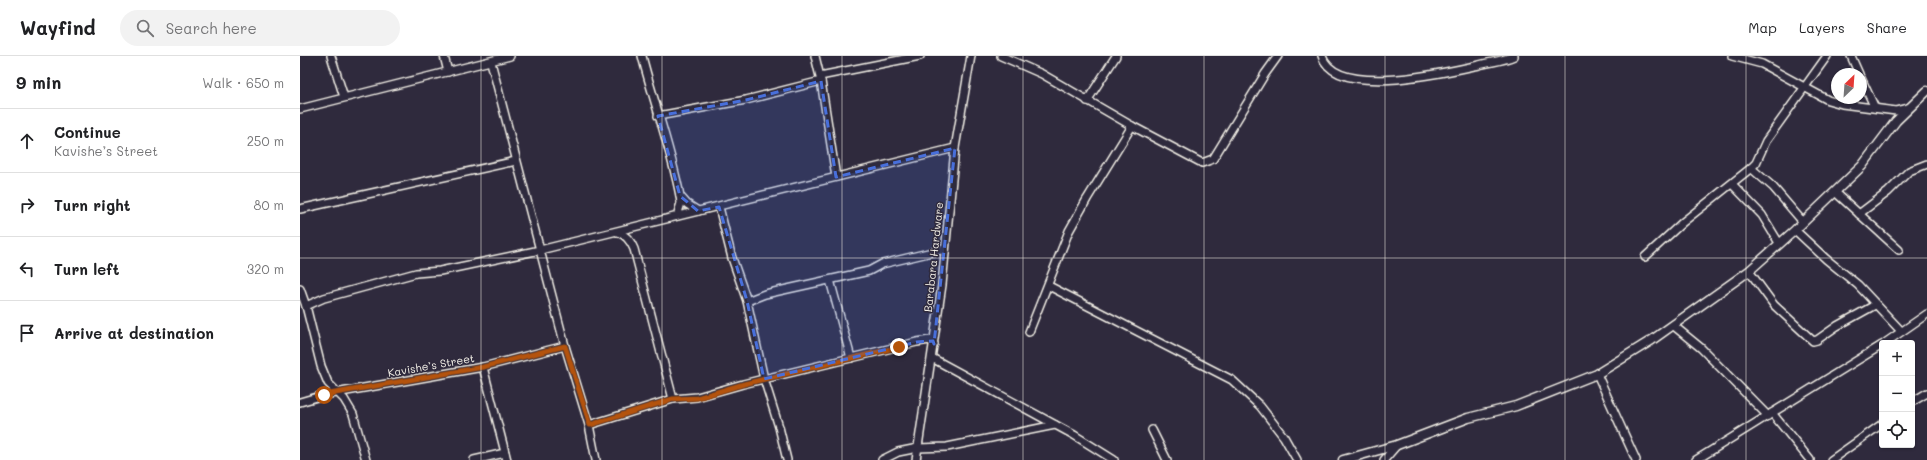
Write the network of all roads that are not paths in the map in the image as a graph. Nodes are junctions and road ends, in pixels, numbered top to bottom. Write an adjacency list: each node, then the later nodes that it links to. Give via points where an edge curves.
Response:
1 (332, 56): 24 (street)
2 (444, 56): 19 (street)
3 (510, 56): 17 (street)
4 (642, 56): 29 (street)
5 (815, 56): 20 (street)
6 (920, 56): 20 (street)
7 (972, 56): 31 (street, Barabara Hardware)
8 (1001, 56): 16 (street)
9 (1116, 56): 25 (street)
10 (1278, 56): 30 (street, via 1210,162 1202,163)
11 (1322, 56): 12 (street, via 1334,70 1356,79 1378,80 1436,75)
12 (1514, 56)
13 (1732, 56): 21 (street, via 1762,64)
14 (1827, 56): 21 (street)
15 (1851, 56): 18 (street)
16 (1017, 59): 25 (street)
17 (491, 62): 19 (street); 32 (street)
18 (1856, 68)
19 (448, 72): 24 (street)
20 (820, 78): 29 (street, via 746,100); 35 (street)
21 (1803, 87): 27 (street, via 1828,100); 34 (street, via 1766,141 1756,164)
22 (1867, 91): 27 (street)
23 (1927, 91): 28 (street)
24 (344, 97): 26 (street)
25 (1087, 101): 30 (street)
26 (300, 108)
27 (1875, 108): 28 (street, via 1896,111)
28 (1908, 108): 37 (street, via 1862,166)
29 (658, 116): 38 (street)
30 (1132, 126): 56 (street, via 1069,232)
31 (955, 148): 35 (street); 50 (street, Barabara Hardware)
32 (516, 161): 40 (street); 51 (street)
33 (1927, 164): 42 (street, via 1909,171 1888,192)
34 (1751, 168): 36 (street); 44 (street, via 1773,187)
35 (836, 177): 39 (street)
36 (1732, 184): 49 (street, via 1762,215); 53 (street, via 1683,222)
37 (1835, 192): 42 (street); 44 (street)
38 (680, 196): 41 (street); 43 (street, via 681,203)
39 (719, 207): 41 (street); 58 (street, via 732,258)
40 (300, 209)
41 (698, 212): 43 (street)
42 (1858, 214): 52 (street)
43 (677, 216): 45 (street)
44 (1803, 222): 46 (street)
45 (639, 226): 47 (street); 48 (street)
46 (1795, 230): 49 (street); 59 (street, via 1858,285)
47 (617, 232): 48 (street, via 627,236); 51 (street)
48 (631, 241): 78 (street)
49 (1779, 243): 54 (street)
50 (945, 249): 55 (street); 66 (street, Barabara Hardware)
51 (540, 250): 60 (street, via 416,274 324,298); 67 (street)
52 (1899, 250)
53 (1645, 257)
54 (1749, 270): 59 (street, via 1774,305 1813,341); 62 (street)
55 (830, 280): 58 (street, via 765,294); 69 (street)
56 (1049, 286): 64 (street); 97 (street, via 1232,380 1260,406 1284,437)
57 (300, 288): 60 (street)
58 (747, 301): 73 (street)
59 (1875, 305): 63 (street)
60 (306, 306): 74 (street, via 321,366)
61 (1927, 314): 63 (street)
62 (1674, 326): 72 (street); 81 (street, via 1706,352)
63 (1901, 331): 65 (street)
64 (1030, 332)
65 (1889, 340)
66 (934, 344): 69 (street, via 930,340 925,340); 70 (street, Barabara Hardware)
67 (565, 346): 71 (street, Kavishe’s Street); 82 (street)
68 (1879, 347): 81 (street)
69 (851, 358): 73 (street)
70 (932, 358): 83 (street); 87 (street, Barabara Hardware)
71 (483, 367): 75 (street, Kavishe’s Street); 88 (street)
72 (1597, 374): 86 (street, via 1516,406 1468,418); 100 (street)
73 (764, 379): 78 (street, via 697,398); 92 (street)
74 (328, 383): 75 (street); 77 (street)
75 (337, 393): 77 (street, Kavishe’s Street); 89 (street, via 344,399 356,421)
76 (1927, 393): 79 (street)
77 (324, 395): 80 (street, Kavishe’s Street)
78 (673, 399): 82 (street)
79 (1915, 400)
80 (300, 402)
81 (1770, 414): 101 (street); 102 (street)
82 (590, 425): 91 (street)
83 (1055, 425): 87 (street, via 953,446); 95 (street)
84 (1879, 426): 103 (street)
85 (1152, 430): 96 (street)
86 (1397, 445): 98 (street); 99 (street)
87 (918, 448): 93 (street, via 898,452); 94 (street, Barabara Hardware)
88 (506, 456): 90 (street)
89 (366, 460)
90 (474, 460)
91 (596, 460)
92 (787, 460)
93 (882, 460)
94 (916, 460)
95 (1114, 460)
96 (1167, 460)
97 (1297, 460)
98 (1343, 460)
99 (1384, 460)
100 (1636, 460)
101 (1696, 460)
102 (1810, 460)
103 (1831, 460)

